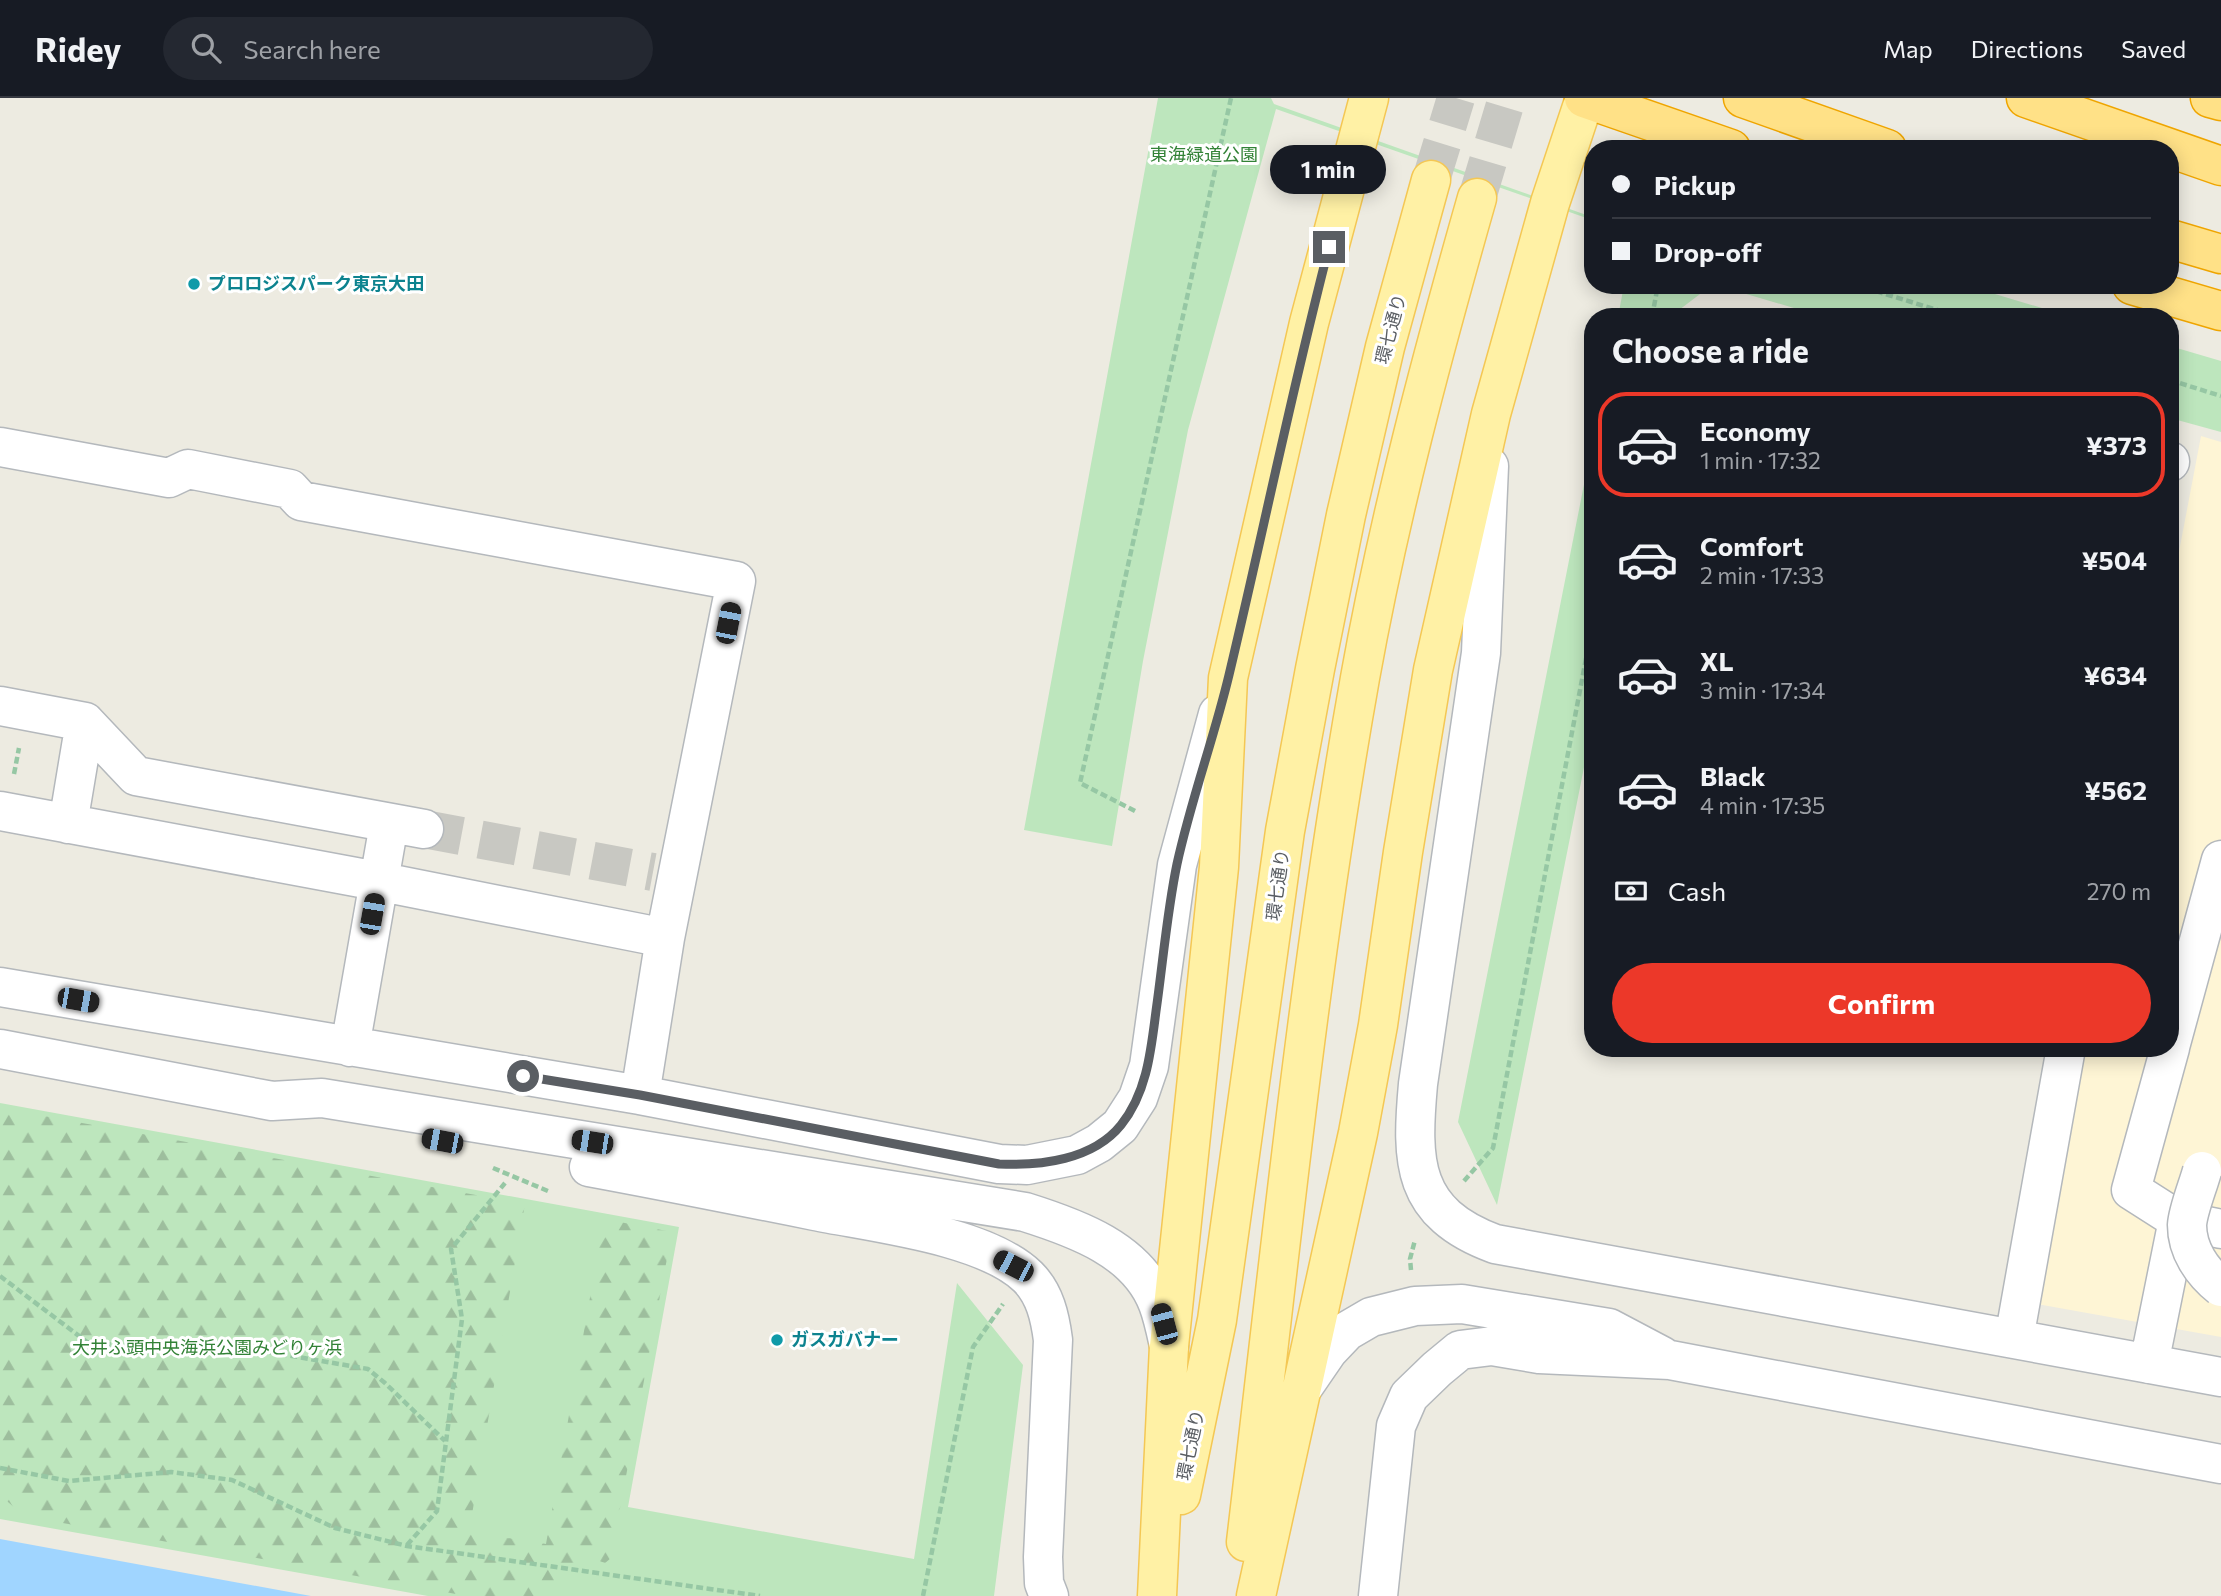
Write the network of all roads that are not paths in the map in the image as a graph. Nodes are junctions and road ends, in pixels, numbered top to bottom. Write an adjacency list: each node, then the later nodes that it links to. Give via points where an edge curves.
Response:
1 (1369, 98): 20 (main road, via 1309,323)
2 (1585, 98): 7 (highway); 18 (main road)
3 (1743, 98): 8 (highway)
4 (2026, 98): 9 (highway)
5 (2210, 98): 6 (highway)
6 (2221, 101)
7 (1705, 140)
8 (1862, 140)
9 (2146, 140)
10 (2179, 151): 11 (highway)
11 (2221, 166)
12 (1431, 180): 50 (main road, 環七通り, via 1382,359 1318,656 1283,845 1217,1320)
13 (1477, 198): 51 (main road, via 1394,518 1334,836 1246,1545)
14 (2179, 242): 15 (highway)
15 (2221, 254)
16 (2162, 294): 17 (highway)
17 (2221, 312)
18 (1491, 414): 42 (street, via 1482,653 1414,1126 1419,1177 1428,1195 1455,1224 1495,1244); 47 (main road, via 1433,670 1378,1025)
19 (0, 447): 29 (street, via 169,478 188,469 290,489 301,501 736,581 666,874)
20 (1228, 678): 36 (street, via 1177,864 1149,1066 1138,1098 1121,1126 1099,1143 1050,1162 999,1164); 43 (main road, via 1219,867)
21 (13, 709): 22 (street)
22 (85, 722): 23 (street, via 136,776); 25 (street)
23 (300, 807): 27 (street); 28 (street, via 406,826)
24 (4, 812): 25 (street)
25 (68, 824): 27 (street)
26 (2221, 860): 31 (street)
27 (290, 865): 28 (street)
28 (377, 881): 29 (street); 32 (street)
29 (665, 938): 36 (street)
30 (0, 987): 32 (street)
31 (2179, 1015)
32 (350, 1047): 36 (street)
33 (0, 1049): 37 (street)
34 (2064, 1057): 42 (street)
35 (2168, 1057): 39 (street, via 2131,1190)
36 (640, 1095)
37 (272, 1101): 43 (street, via 322,1097 1025,1212 1090,1236 1144,1277 1158,1303); 49 (street, via 311,1117 919,1232 975,1246 1013,1266 1039,1292 1049,1311 1054,1340 1043,1557)
38 (2202, 1171): 41 (street, bridge, via 2187,1225 2197,1262)
39 (2178, 1220): 40 (street); 45 (street)
40 (2221, 1229)
41 (2221, 1287)
42 (2014, 1339): 45 (street)
43 (1169, 1346): 50 (main road)
44 (1670, 1360): 47 (street, via 1609,1328 1462,1304 1415,1306 1371,1317 1347,1331); 48 (street); 53 (street, via 1539,1354 1492,1346 1460,1350 1452,1356 1409,1396 1396,1426)
45 (2149, 1364): 46 (street)
46 (2221, 1377)
47 (1304, 1386): 52 (main road)
48 (2221, 1464)
49 (1049, 1596)
50 (1158, 1596)
51 (1248, 1596)
52 (1256, 1596)
53 (1378, 1596)

